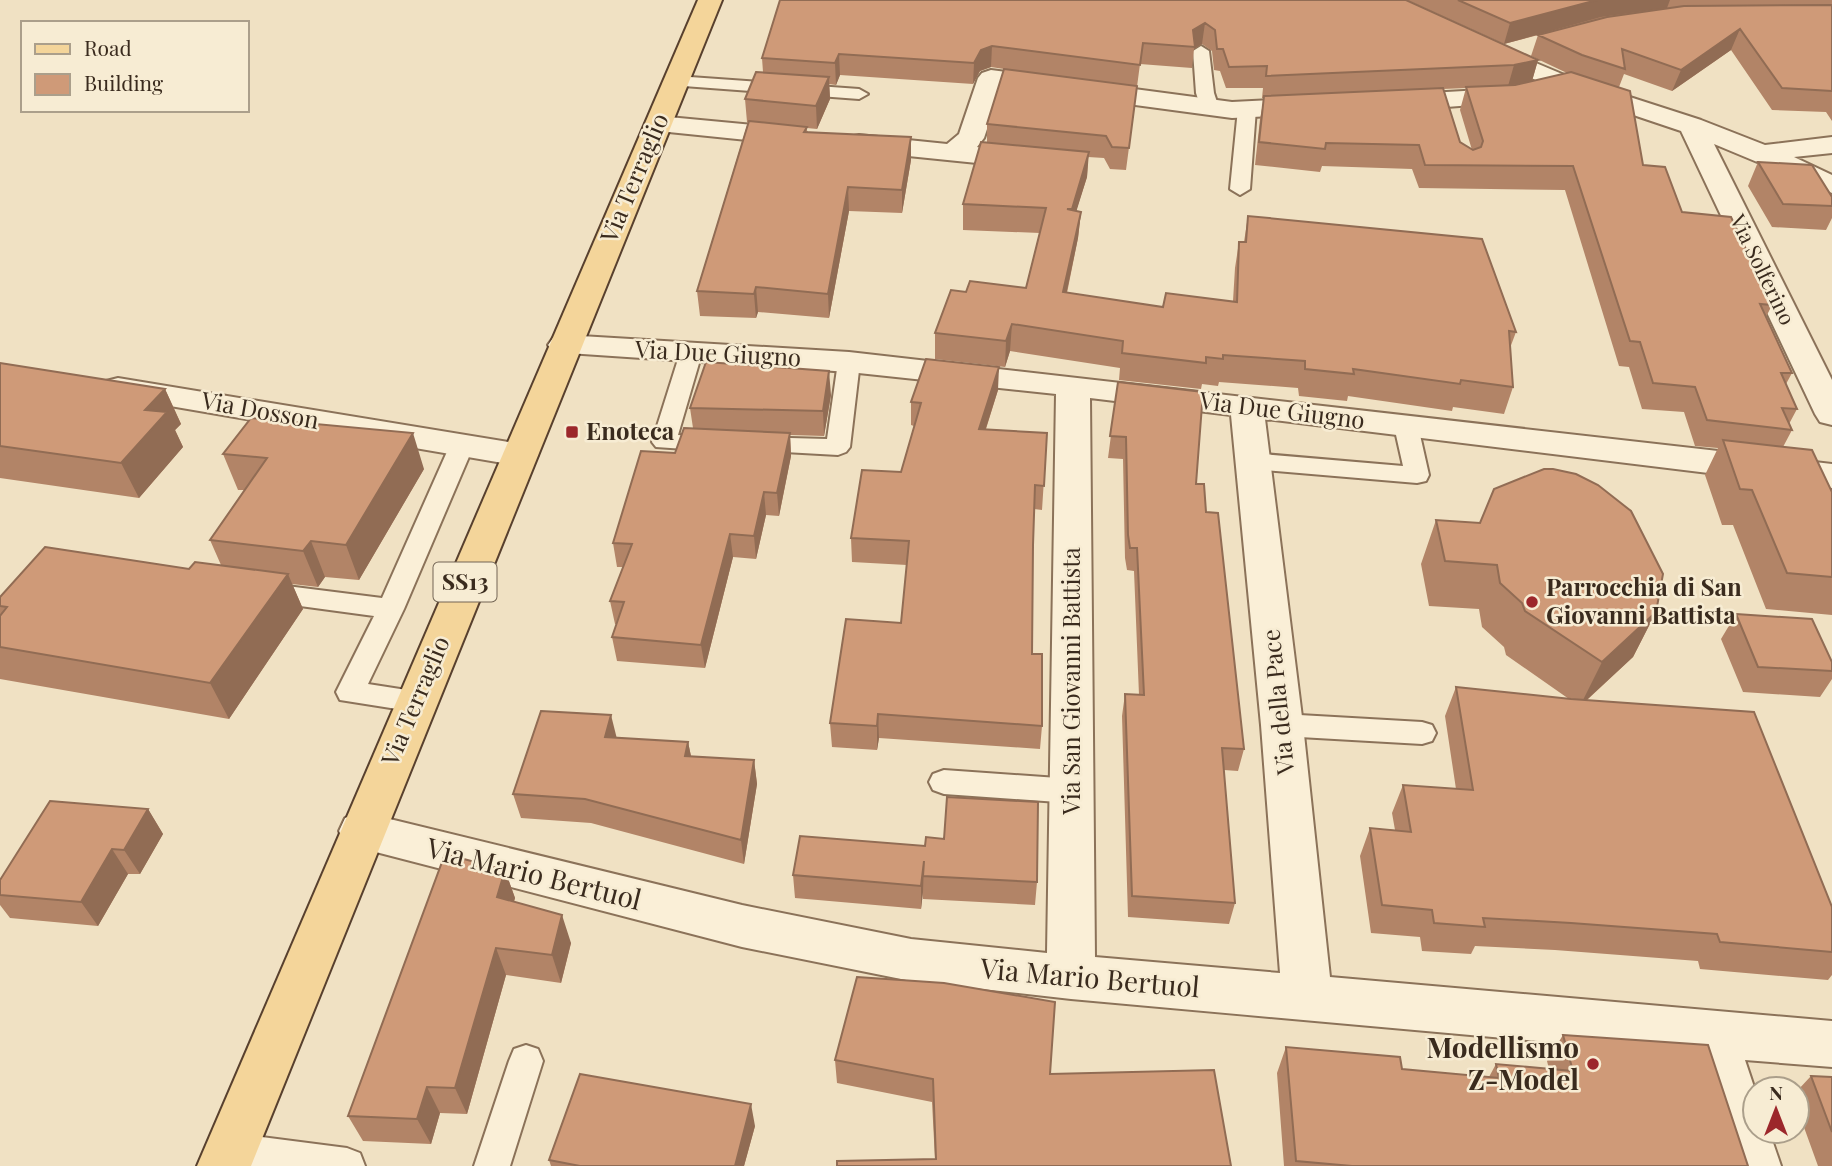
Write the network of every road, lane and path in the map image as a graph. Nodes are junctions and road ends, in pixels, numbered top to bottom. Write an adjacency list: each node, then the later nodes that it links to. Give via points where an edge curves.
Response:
1 (709, 0): 6 (main road, Via Terraglio / SS13)
2 (1470, 42): 5 (street)
3 (1536, 43): 5 (street)
4 (1201, 51): 11 (lane)
5 (1503, 57): 7 (street)
6 (676, 81): 8 (lane, Via Terraglio); 13 (main road, Via Terraglio / SS13)
7 (1565, 84): 9 (street, via 1447,107); 14 (street)
8 (859, 94)
9 (1366, 104)
10 (1340, 105): 12 (street)
11 (1210, 108): 12 (street); 16 (street, via 991,78 971,138)
12 (1247, 109): 20 (lane)
13 (658, 124): 16 (street); 21 (main road, Via Terraglio / SS13)
14 (1692, 126): 17 (street); 27 (street, Via Solferino)
15 (1832, 145): 17 (street)
16 (952, 153): 18 (street)
17 (1762, 153): 19 (street)
18 (1004, 158)
19 (1832, 185)
20 (1240, 189)
21 (564, 345): 22 (street, Via Due Giugno); 30 (main road, Via Terraglio / SS13)
22 (691, 353): 23 (street, Via Due Giugno); 23 (lane, via 664,442 838,447)
23 (849, 362): 25 (street, Via Due Giugno)
24 (88, 382): 29 (street, Via Dosson)
25 (1073, 386): 26 (street, Via Due Giugno); 39 (street, Via San Giovanni Battista)
26 (1247, 407): 28 (street, Via Due Giugno); 31 (street, Via della Pace)
27 (1832, 414)
28 (1406, 426): 31 (lane, via 1417,475); 32 (street, Via Due Giugno)
29 (463, 446): 30 (street, Via Dosson); 34 (lane)
30 (520, 455): 35 (main road, Via Terraglio / SS13)
31 (1251, 461): 36 (street, Via della Pace)
32 (1824, 482)
33 (233, 588): 34 (lane)
34 (391, 609): 35 (lane, via 349,692)
35 (416, 701): 40 (main road, Via Terraglio / SS13)
36 (1282, 725): 37 (lane); 42 (street, Via della Pace)
37 (1422, 733)
38 (944, 782): 39 (lane)
39 (1072, 791): 41 (street, Via San Giovanni Battista)
40 (361, 831): 41 (street, Via Mario Bertuol, via 742,926 911,960); 46 (main road, Via Terraglio / SS13)
41 (1071, 977): 42 (street, Via Mario Bertuol)
42 (1307, 998): 43 (street, Via Mario Bertuol)
43 (1711, 1034): 44 (street, Via Mario Bertuol); 49 (street)
44 (1832, 1044)
45 (526, 1061): 48 (lane)
46 (227, 1159): 47 (lane)
47 (348, 1166)
48 (492, 1166)
49 (1754, 1166)

